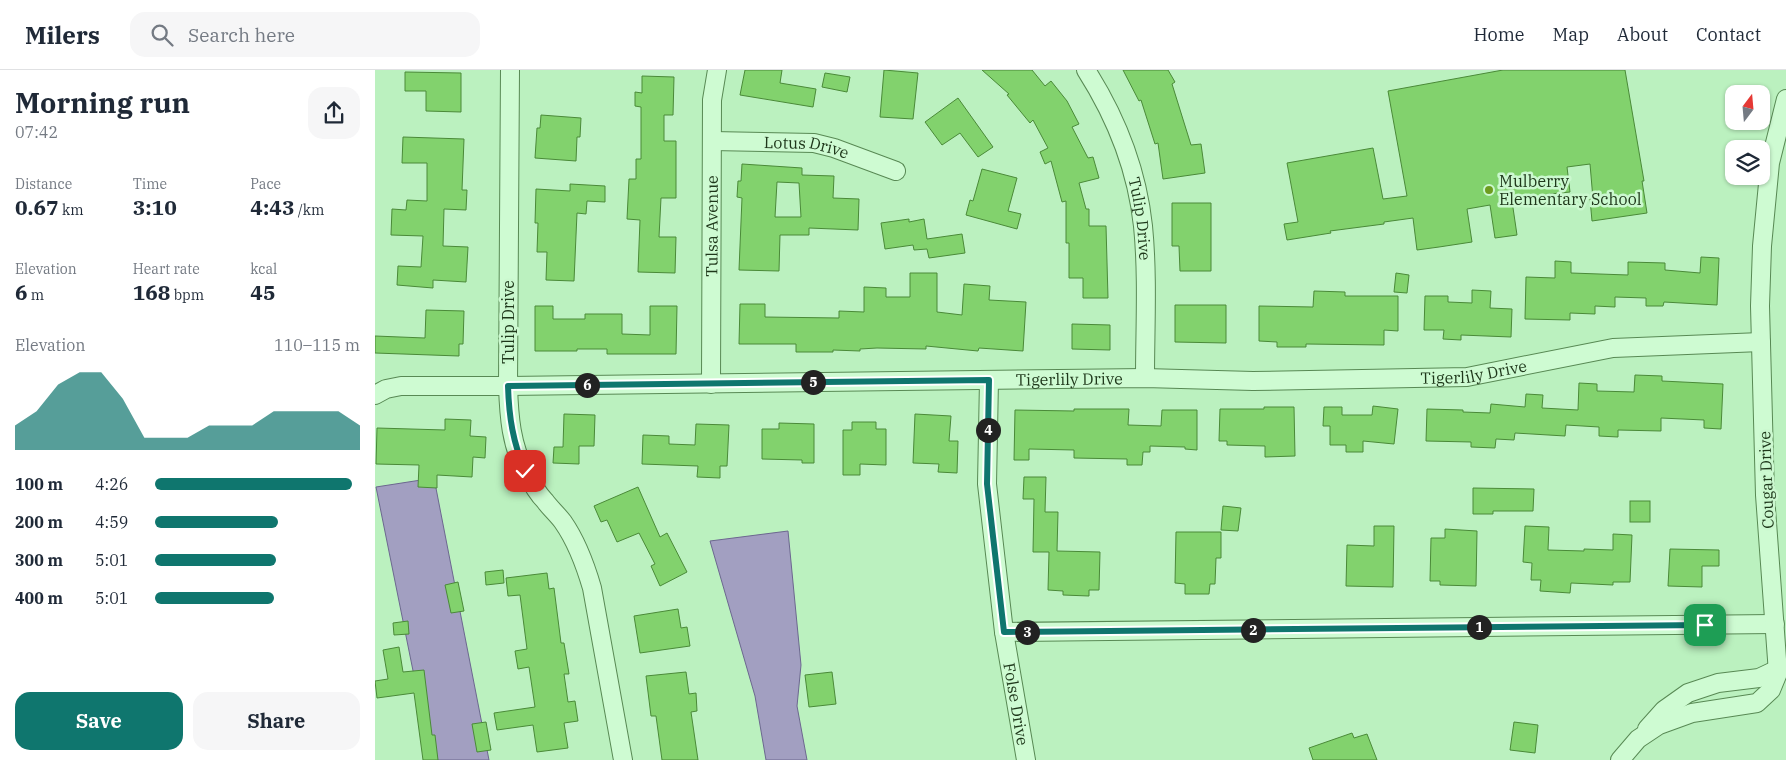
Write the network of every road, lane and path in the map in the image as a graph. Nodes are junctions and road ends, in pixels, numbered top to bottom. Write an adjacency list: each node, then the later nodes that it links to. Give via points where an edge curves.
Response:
1 (509, 70): 11 (street, Tulip Drive)
2 (717, 70): 5 (street, Tulsa Avenue)
3 (1085, 70): 8 (street, Tulip Drive, via 1115,122 1137,190 1145,261)
4 (1786, 99): 7 (street, Cougar Drive, via 1770,163 1762,246)
5 (712, 141): 6 (street, Lotus Drive, via 814,143); 10 (street, Tulsa Avenue)
6 (896, 171)
7 (1761, 342): 8 (street, Tigerlily Drive, via 1613,348 1467,377); 13 (street, Cougar Drive, via 1765,495)
8 (1145, 378): 9 (street, Tigerlily Drive)
9 (989, 380): 10 (street, Tigerlily Drive); 14 (street, Folse Drive, via 987,484)
10 (711, 384): 11 (street, Tigerlily Drive)
11 (508, 386): 12 (street, Tigerlily Drive, via 401,386); 18 (street, Tulip Drive, via 511,428 525,471 570,533 585,562)
12 (375, 395)
13 (1775, 624): 14 (street); 15 (street, Cougar Drive)
14 (1004, 632): 19 (street, Folse Drive)
15 (1778, 669): 16 (street, Cougar Drive); 17 (street, via 1759,678 1718,683 1688,692 1664,710)
16 (1779, 690): 17 (street, Cougar Drive, via 1757,703 1692,713 1659,725)
17 (1639, 739): 20 (street, Cougar Drive)
18 (623, 760)
19 (1026, 760)
20 (1621, 760)

